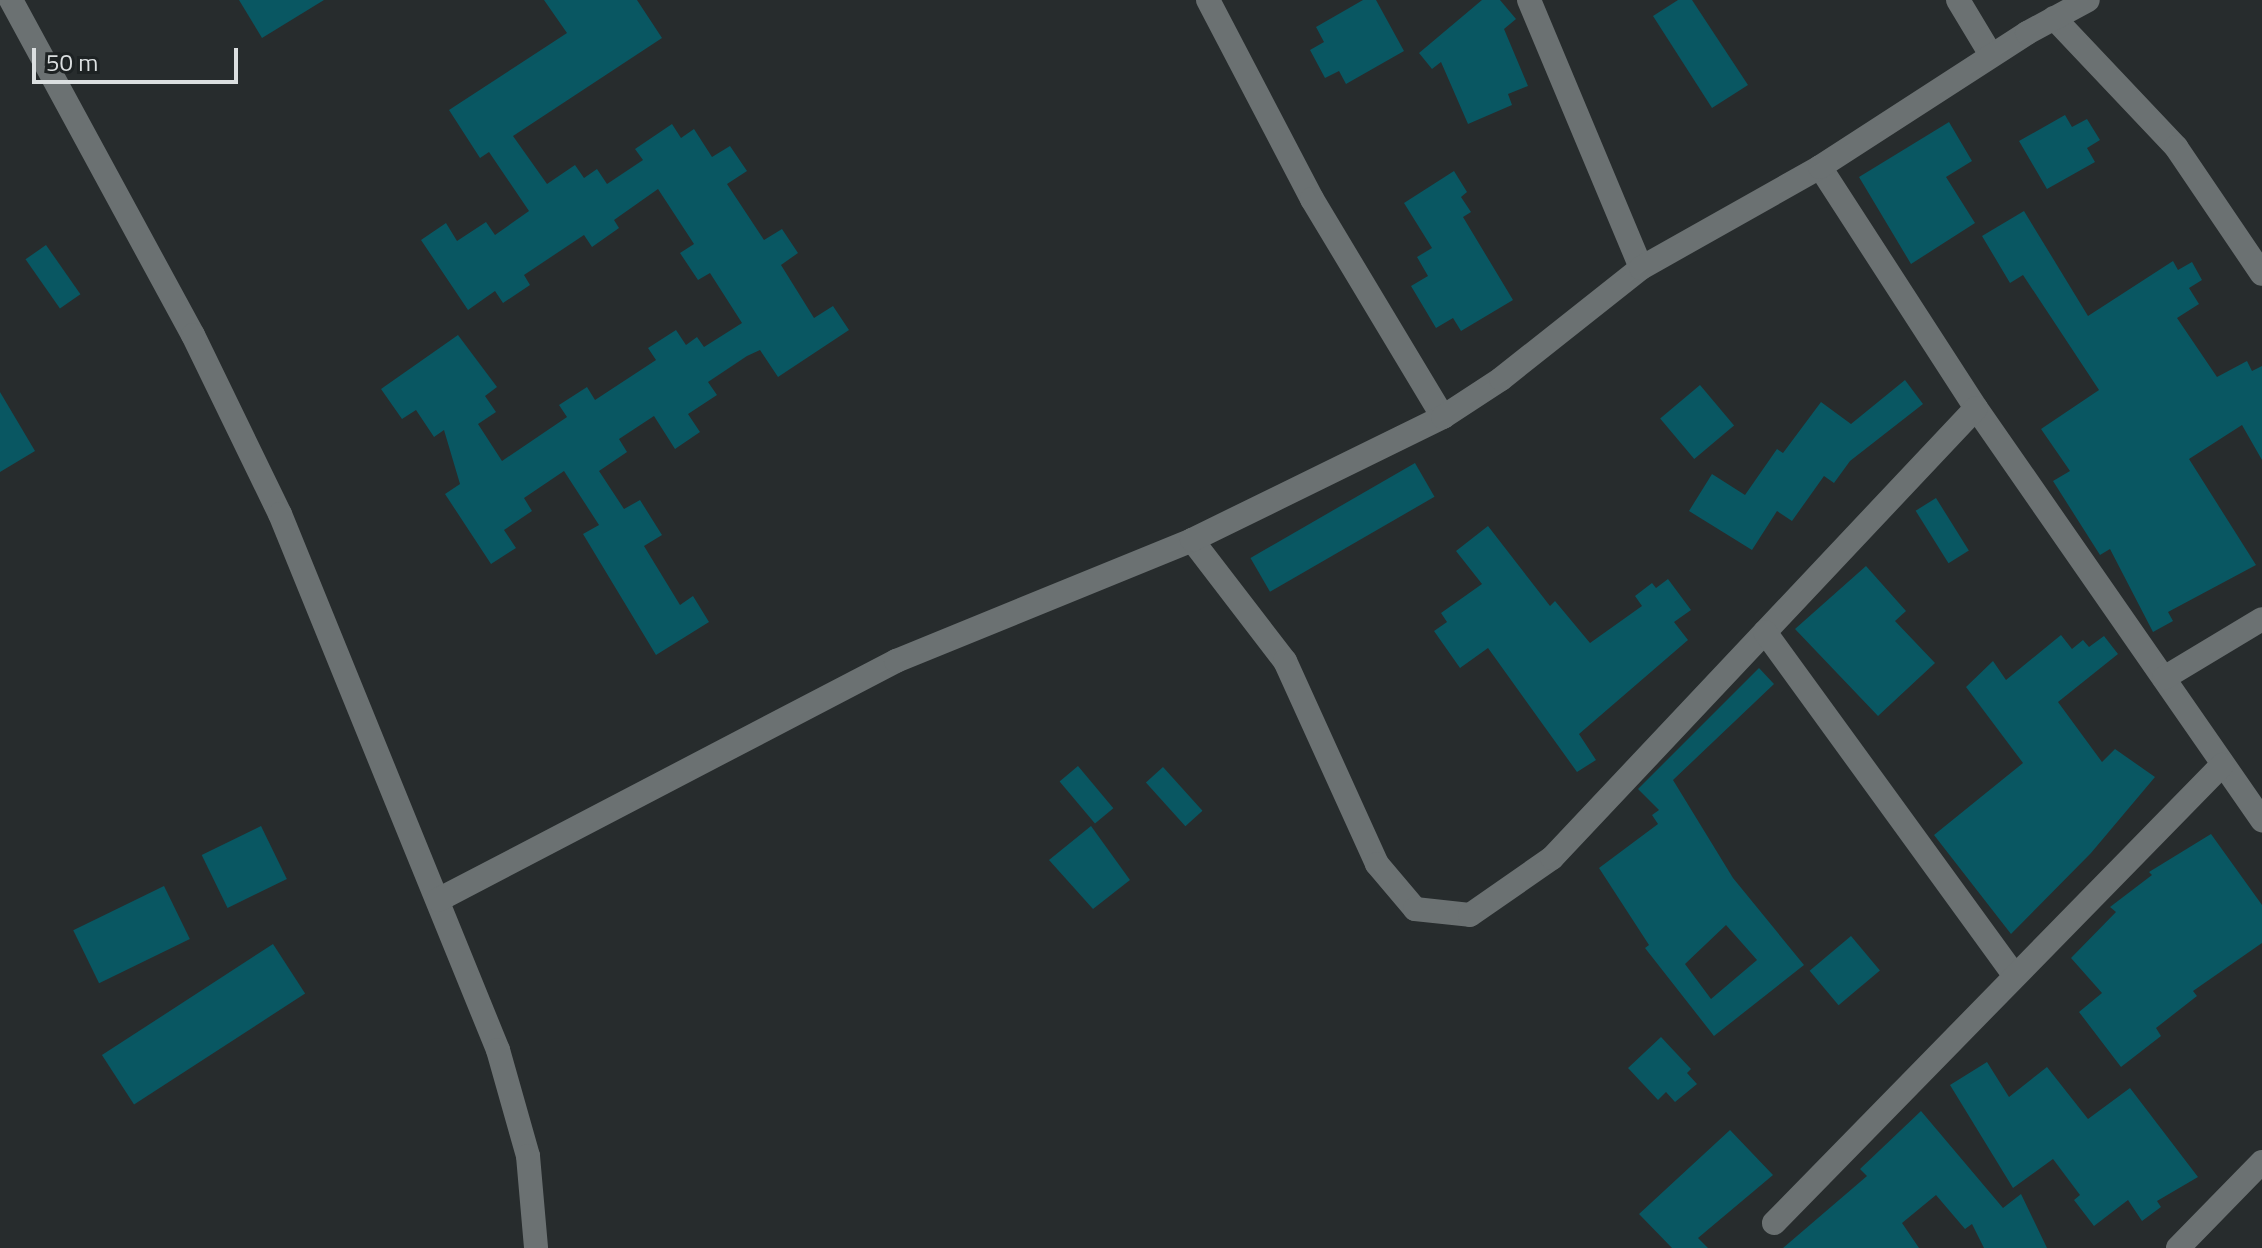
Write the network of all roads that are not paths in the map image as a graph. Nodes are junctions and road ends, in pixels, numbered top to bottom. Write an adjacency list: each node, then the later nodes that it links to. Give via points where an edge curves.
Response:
1 (11, 0): 19 (street, via 240,428)
2 (1208, 0): 12 (street, via 1312,199)
3 (1529, 0): 10 (street)
4 (1958, 0): 7 (street)
5 (2088, 0): 6 (street)
6 (2054, 18): 7 (street); 9 (street, via 2176,147)
7 (1991, 55): 8 (street)
8 (1820, 167): 10 (street); 11 (street)
9 (2258, 261)
10 (1641, 268): 12 (street, via 1501,379)
11 (1976, 408): 15 (street); 16 (street)
12 (1443, 417): 13 (street)
13 (1192, 540): 15 (street, via 1285,661 1377,864 1415,909 1470,915 1552,858); 19 (street, via 896,661)
14 (2262, 619): 16 (street)
15 (1765, 632): 20 (street)
16 (2164, 678): 17 (street)
17 (2222, 765): 18 (street); 20 (street)
18 (2262, 820)
19 (438, 900): 23 (street, via 506,1081 528,1156)
20 (2015, 976): 22 (street)
21 (2262, 1162): 24 (street)
22 (1774, 1223)
23 (536, 1248)
24 (2178, 1248)

